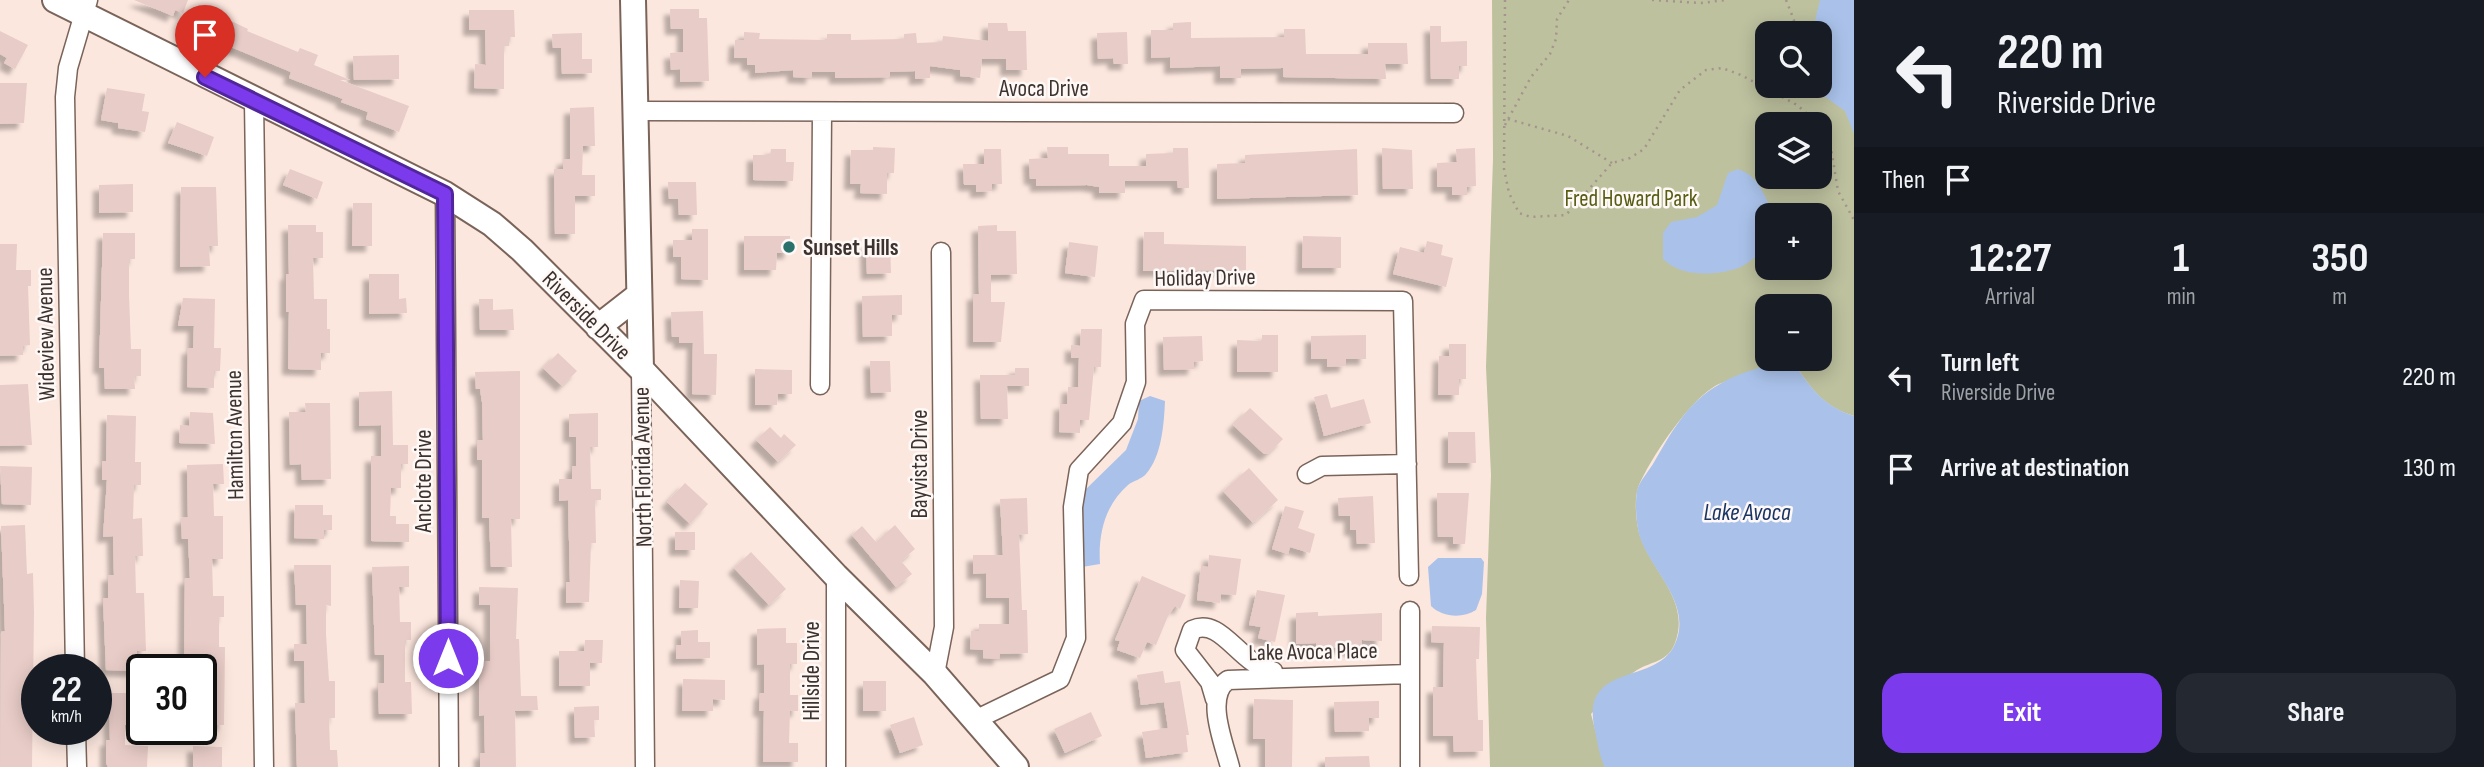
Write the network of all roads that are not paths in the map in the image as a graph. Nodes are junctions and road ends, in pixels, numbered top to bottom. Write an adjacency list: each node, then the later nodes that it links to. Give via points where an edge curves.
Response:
1 (55, 0): 3 (street, Riverside Drive)
2 (633, 0): 5 (street, North Florida Avenue)
3 (85, 8): 4 (street, Riverside Drive); 19 (street, Wideview Avenue, via 65,97)
4 (254, 102): 8 (street, Riverside Drive); 27 (street, Hamilton Avenue)
5 (635, 111): 6 (street, Avoca Drive); 10 (street, North Florida Avenue)
6 (822, 113): 7 (street, Avoca Drive); 13 (street)
7 (1454, 113)
8 (445, 194): 11 (street, Riverside Drive, via 522,250); 28 (street, Anclote Drive)
9 (941, 252): 20 (street, Bayvista Drive, via 944,627)
10 (639, 295): 11 (street); 12 (street, North Florida Avenue)
11 (598, 327): 12 (street, Riverside Drive)
12 (641, 369): 16 (street, Riverside Drive); 29 (street, North Florida Avenue)
13 (820, 386)
14 (1407, 464): 15 (street, via 1322,466); 17 (street, Holiday Drive); 24 (street, Holiday Drive, via 1403,301 1144,299 1135,324 1136,382 1122,424 1079,470 1073,507 1076,638 1060,679)
15 (1307, 474)
16 (836, 576): 20 (street, Riverside Drive); 30 (street, Hillside Drive)
17 (1409, 576)
18 (1410, 611): 21 (street)
19 (75, 654)
20 (935, 674): 24 (street, Riverside Drive)
21 (1409, 674): 22 (street, Lake Avoca Place); 33 (street)
22 (1294, 675): 23 (street, Lake Avoca Place, via 1235,677 1220,685); 23 (street, via 1255,666 1217,630 1200,626 1187,636 1185,650 1210,682)
23 (1215, 699): 32 (street)
24 (975, 720): 31 (street, Riverside Drive)
25 (76, 745): 26 (street)
26 (77, 767)
27 (264, 767)
28 (449, 767)
29 (645, 767)
30 (836, 767)
31 (1016, 767)
32 (1230, 767)
33 (1410, 767)

